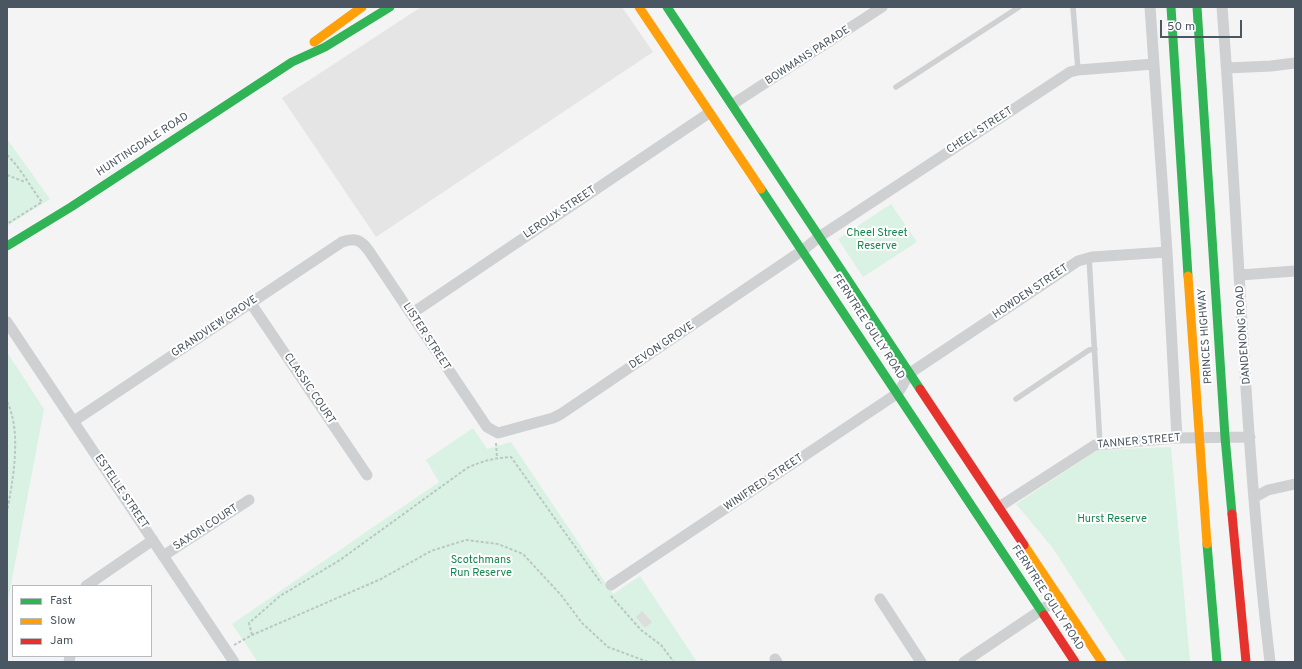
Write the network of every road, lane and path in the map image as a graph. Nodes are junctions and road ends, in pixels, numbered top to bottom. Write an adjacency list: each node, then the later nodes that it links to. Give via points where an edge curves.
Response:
1 (362, 7): 12 (street); 13 (main road, HUNTINGDALE ROAD, via 310,44)
2 (390, 7): 12 (main road, HUNTINGDALE ROAD)
3 (639, 7): 20 (main road, FERNTREE GULLY ROAD)
4 (667, 7): 19 (main road, FERNTREE GULLY ROAD)
5 (1019, 7): 18 (lane)
6 (1073, 7): 17 (lane)
7 (1150, 7): 15 (street)
8 (1171, 7): 43 (main road, PRINCES HIGHWAY)
9 (1197, 7): 44 (main road, PRINCES HIGHWAY)
10 (1222, 7): 16 (street, DANDENONG ROAD)
11 (877, 8): 19 (street, BOWMANS PARADE)
12 (370, 19): 13 (main road, HUNTINGDALE ROAD, via 325,47)
13 (292, 62): 27 (main road, HUNTINGDALE ROAD)
14 (1295, 63): 16 (street)
15 (1154, 64): 17 (street, CHEEL STREET); 29 (street)
16 (1227, 68): 32 (street, DANDENONG ROAD)
17 (1078, 70): 25 (street, CHEEL STREET, via 1070,72)
18 (896, 87)
19 (733, 104): 25 (main road, FERNTREE GULLY ROAD)
20 (709, 113): 28 (main road, FERNTREE GULLY ROAD); 34 (street, LEROUX STREET)
21 (7, 155): 23 (path)
22 (7, 175): 23 (path)
23 (27, 182): 24 (path, via 42,202)
24 (7, 224)
25 (819, 237): 28 (street, DEVON GROVE); 37 (main road, FERNTREE GULLY ROAD)
26 (359, 240): 33 (street, GRANDVIEW GROVE, via 342,242); 34 (street, LISTER STREET, via 369,250)
27 (7, 246)
28 (803, 250): 38 (main road, FERNTREE GULLY ROAD); 42 (street, DEVON GROVE, via 561,414)
29 (1167, 252): 30 (street, HOWDEN STREET); 46 (street)
30 (1089, 257): 36 (lane); 37 (street, HOWDEN STREET, via 1078,261)
31 (1295, 271): 32 (street)
32 (1240, 276): 45 (street, DANDENONG ROAD)
33 (250, 302): 41 (street, GRANDVIEW GROVE); 49 (street, CLASSIC COURT)
34 (411, 314): 42 (street, LISTER STREET, via 482,421)
35 (7, 322): 41 (street, ESTELLE STREET)
36 (1095, 349): 39 (lane, via 1089,350); 47 (lane)
37 (910, 373): 38 (street, WINIFRED STREET); 54 (main road, FERNTREE GULLY ROAD)
38 (898, 393): 59 (street, WINIFRED STREET); 62 (main road, FERNTREE GULLY ROAD)
39 (1016, 399)
40 (7, 402): 55 (path, via 13,414 15,469)
41 (74, 421): 56 (street, ESTELLE STREET)
42 (495, 433): 48 (path)
43 (1198, 437): 44 (street, TANNER STREET); 46 (street, TANNER STREET); 72 (main road, PRINCES HIGHWAY)
44 (1225, 437): 45 (street, TANNER STREET); 73 (main road, PRINCES HIGHWAY)
45 (1250, 437): 50 (street, DANDENONG ROAD)
46 (1177, 438): 47 (street, TANNER STREET)
47 (1100, 444): 54 (street, TANNER STREET, via 1086,449)
48 (497, 458): 59 (path, via 511,457); 63 (path, via 481,461 467,468 340,560 280,596 249,623)
49 (367, 475)
50 (1253, 479): 51 (street, via 1268,484); 52 (street, DANDENONG ROAD)
51 (1294, 484): 52 (street, via 1268,490)
52 (1255, 497): 74 (street, DANDENONG ROAD)
53 (249, 500): 57 (street, SAXON COURT)
54 (999, 507): 60 (main road, FERNTREE GULLY ROAD)
55 (7, 512)
56 (153, 540): 57 (street, ESTELLE STREET); 58 (street)
57 (163, 556): 64 (street, ESTELLE STREET)
58 (87, 585)
59 (609, 589): 67 (path, via 641,630 660,645)
60 (1059, 598): 62 (street); 71 (main road, FERNTREE GULLY ROAD)
61 (880, 599): 68 (street)
62 (1041, 611): 69 (street); 70 (main road, FERNTREE GULLY ROAD)
63 (252, 635): 64 (path); 66 (path, via 381,579 431,551 466,540 498,544 523,554 562,595 582,623 608,647)
64 (226, 650): 65 (street, ESTELLE STREET)
65 (234, 662)
66 (648, 662)
67 (674, 662)
68 (921, 662)
69 (964, 662)
70 (1075, 662)
71 (1102, 662)
72 (1217, 662)
73 (1246, 662)
74 (1270, 662)

